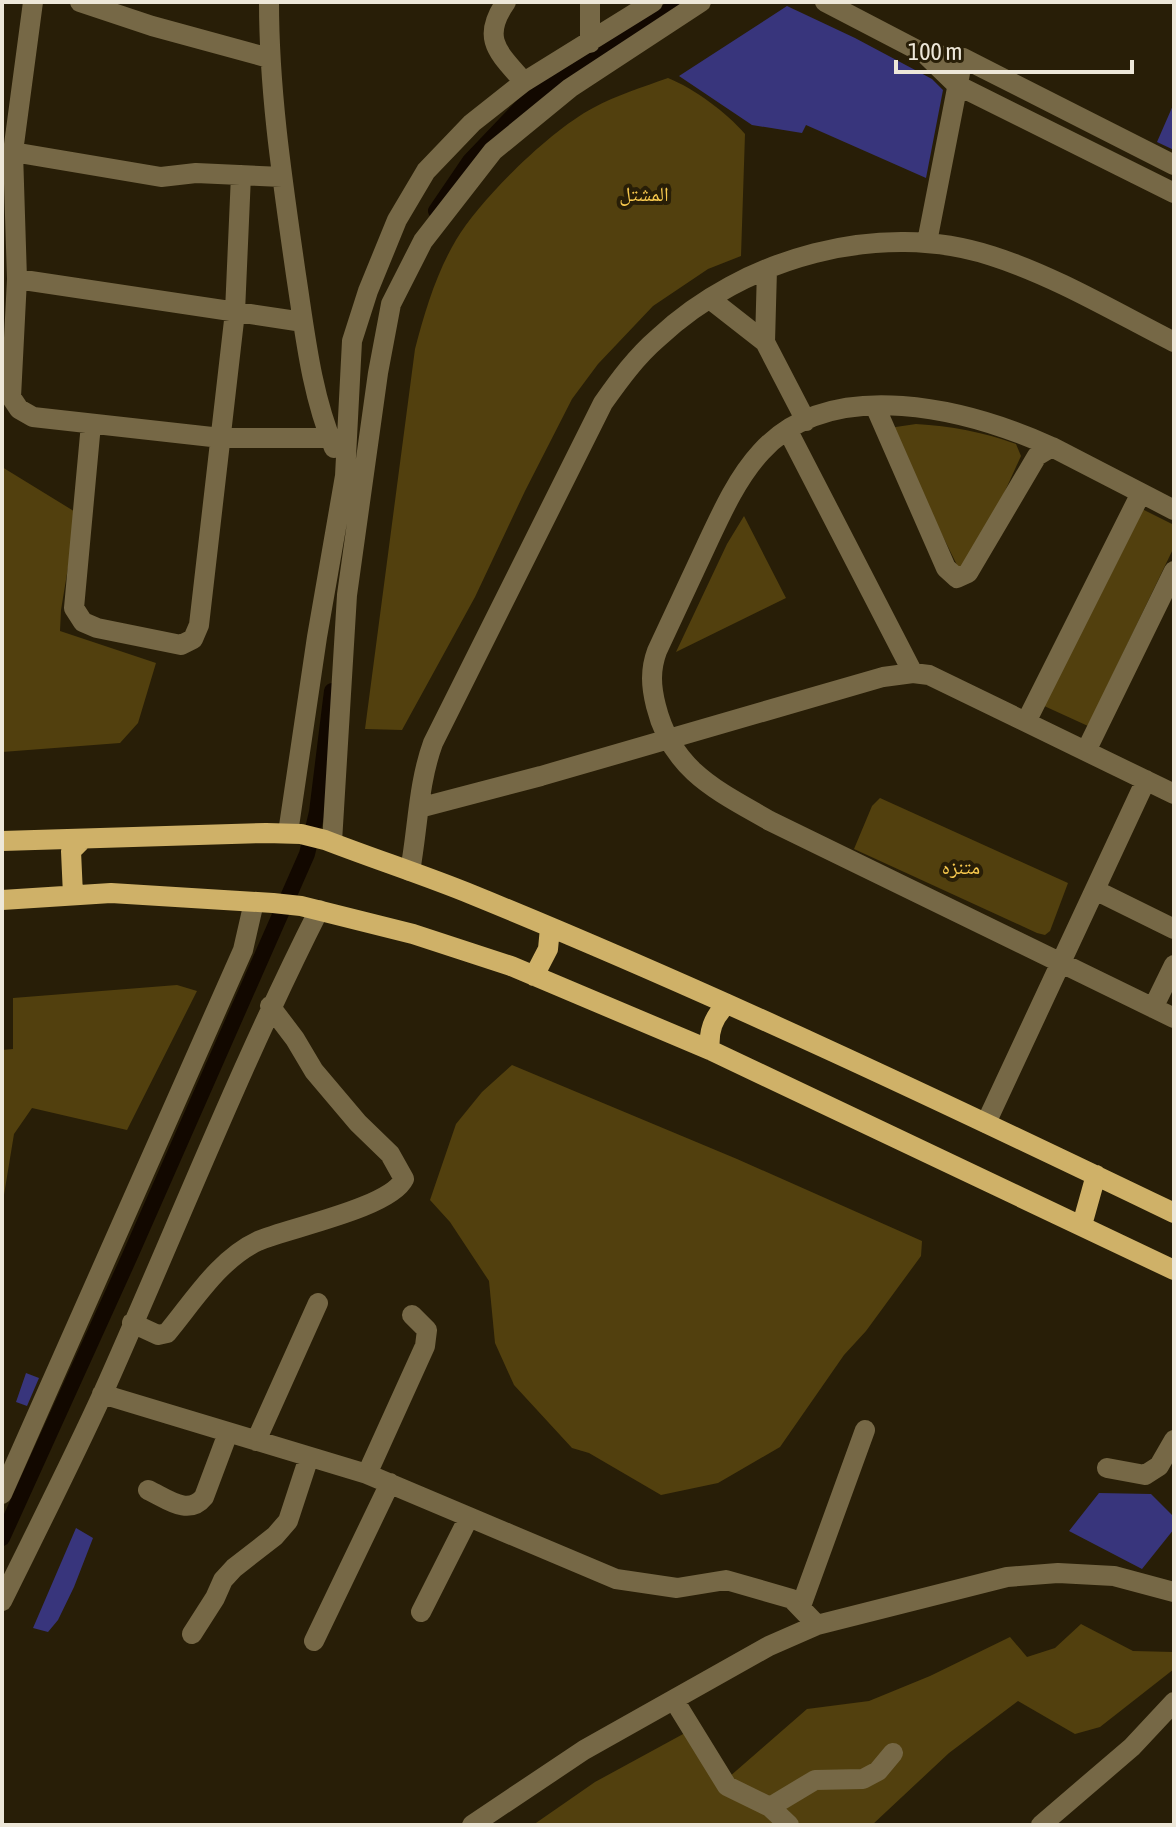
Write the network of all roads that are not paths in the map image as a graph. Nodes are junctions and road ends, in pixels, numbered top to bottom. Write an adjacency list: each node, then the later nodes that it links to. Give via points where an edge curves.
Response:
1 (33, 2): 15 (street)
2 (80, 2): 11 (street)
3 (269, 2): 11 (street)
4 (506, 2): 13 (street, via 492,26 494,42)
5 (590, 2): 9 (street)
6 (653, 2): 9 (street)
7 (701, 2): 49 (street, via 570,88 493,151 423,241 391,304 347,595)
8 (825, 2): 10 (street)
9 (590, 43): 13 (street)
10 (925, 54): 12 (street); 14 (street)
11 (269, 58): 19 (street)
12 (963, 58): 14 (street); 17 (street)
13 (524, 82): 35 (street, via 472,123 426,171 397,220 352,341)
14 (957, 85): 20 (street); 21 (street)
15 (10, 110): 16 (street)
16 (13, 152): 18 (street, via 161,177); 23 (street)
17 (1174, 165)
18 (241, 175): 19 (street); 25 (street)
19 (282, 177): 26 (street)
20 (1174, 193)
21 (927, 242): 22 (street, via 858,245); 28 (street, via 1024,267)
22 (767, 269): 24 (street); 27 (street)
23 (17, 279): 25 (street); 30 (street, via 11,397 33,417)
24 (710, 299): 27 (street); 45 (street, via 659,336 603,403 433,743 423,770)
25 (235, 312): 26 (street); 32 (street)
26 (303, 322): 33 (street)
27 (765, 342): 31 (street)
28 (1174, 342)
29 (875, 406): 31 (street, via 840,409); 34 (street, via 901,404 986,421); 34 (street, via 946,568 957,578 968,573 1037,456)
30 (91, 424): 32 (street); 32 (street, via 74,608 83,622 97,628 181,645 193,639 199,625)
31 (797, 426): 39 (street); 41 (street, via 762,450 740,480 657,651 651,686)
32 (221, 438): 33 (street)
33 (330, 438): 35 (street)
34 (1052, 447): 36 (street)
35 (345, 476): 46 (street, via 317,637)
36 (1141, 493): 37 (street); 40 (street)
37 (1174, 510)
38 (1174, 571): 42 (street)
39 (913, 673): 40 (street, via 929,675); 41 (street)
40 (1026, 722): 42 (street)
41 (669, 739): 45 (street); 58 (street, via 697,777 770,821)
42 (1086, 751): 43 (street)
43 (1146, 780): 44 (street); 51 (street)
44 (1174, 794)
45 (419, 808): 50 (street)
46 (295, 834): 47 (main road); 49 (main road)
47 (83, 839): 48 (main road); 52 (main road, via 71,851)
48 (2, 841)
49 (329, 841): 50 (main road)
50 (410, 871): 56 (main road)
51 (1095, 890): 57 (street); 58 (street)
52 (73, 895): 53 (main road); 54 (main road)
53 (2, 900)
54 (264, 903): 55 (main road); 84 (street)
55 (310, 908): 60 (main road, via 413,934); 62 (street)
56 (550, 928): 60 (main road, via 548,949); 61 (main road)
57 (1174, 929)
58 (1060, 964): 63 (street); 66 (street)
59 (1174, 965): 63 (street)
60 (534, 976): 65 (main road)
61 (727, 1004): 65 (main road, via 710,1030); 66 (main road)
62 (270, 1006): 73 (street); 73 (street, via 314,1071 390,1154 404,1179 400,1187 355,1210 257,1242 234,1256 167,1333 158,1335)
63 (1153, 1008): 64 (street)
64 (1174, 1018)
65 (710, 1050): 69 (main road)
66 (986, 1123): 67 (main road)
67 (1096, 1175): 68 (main road); 69 (main road)
68 (1174, 1213)
69 (1082, 1225): 70 (main road)
70 (1174, 1270)
71 (318, 1303): 78 (street)
72 (412, 1315): 81 (street, via 427,1330 425,1346)
73 (132, 1323): 74 (street)
74 (102, 1394): 76 (street); 87 (street)
75 (865, 1430): 88 (street)
76 (228, 1433): 78 (street); 83 (street, via 197,1506 187,1508)
77 (1174, 1440): 80 (street, via 1159,1466 1145,1475)
78 (256, 1441): 79 (street)
79 (309, 1457): 81 (street); 91 (street, via 288,1521 223,1580)
80 (1107, 1468)
81 (367, 1474): 82 (street)
82 (390, 1483): 85 (street); 92 (street)
83 (148, 1490)
84 (2, 1494)
85 (469, 1517): 88 (street, via 616,1579 677,1588 726,1580); 89 (street)
86 (1174, 1592): 90 (street, via 1114,1576 1007,1577)
87 (2, 1601)
88 (801, 1606): 90 (street)
89 (421, 1612)
90 (817, 1625): 93 (street)
91 (192, 1634)
92 (314, 1641)
93 (674, 1700): 96 (street, via 727,1786); 97 (street, via 584,1750)
94 (1174, 1702): 99 (street, via 1132,1747)
95 (893, 1753): 96 (street, via 863,1779 815,1780)
96 (770, 1807): 98 (street)
97 (472, 1825)
98 (789, 1825)
99 (1041, 1825)

